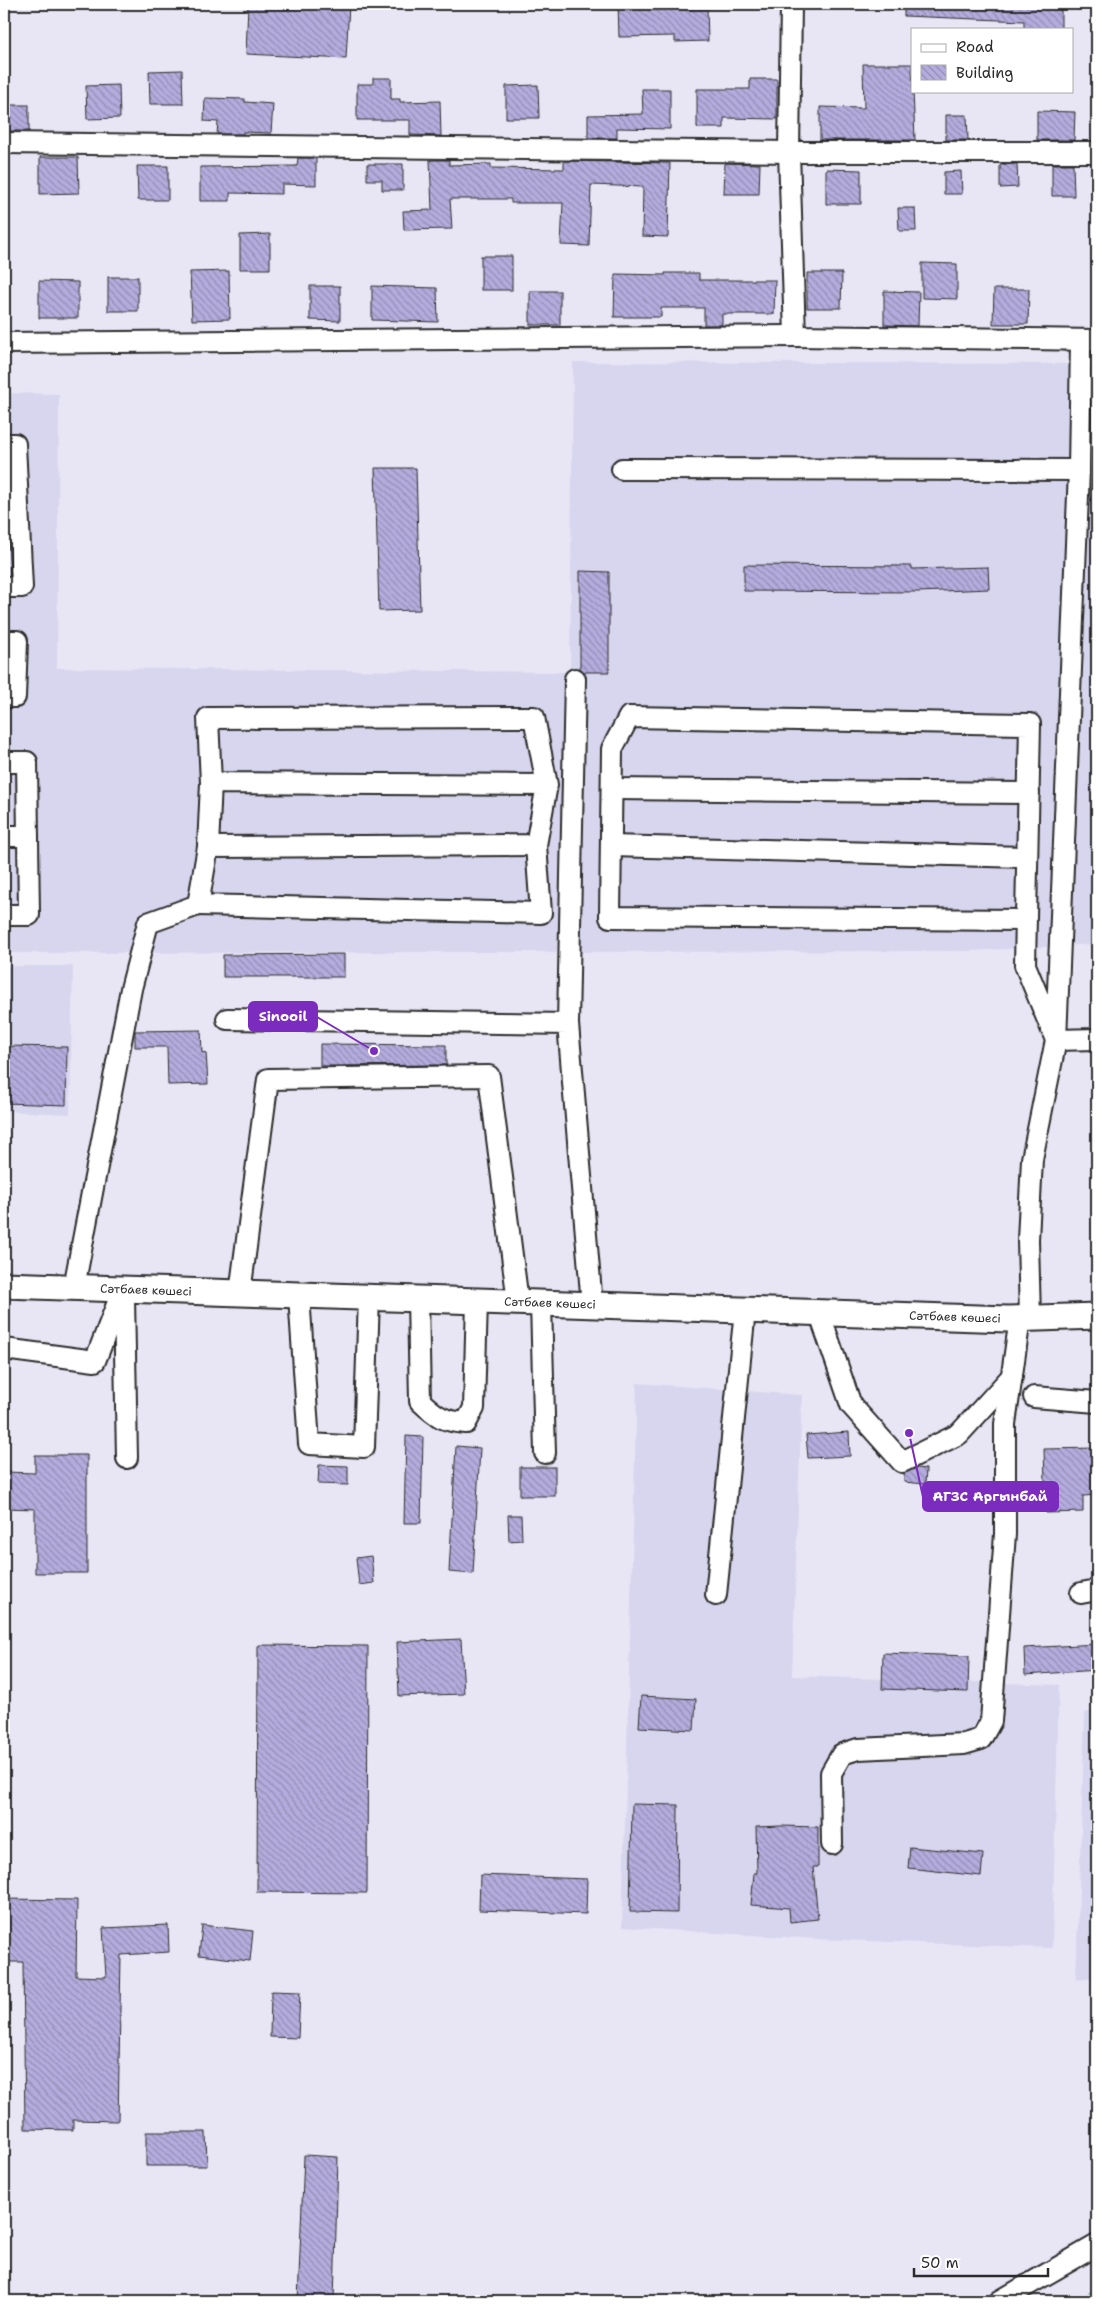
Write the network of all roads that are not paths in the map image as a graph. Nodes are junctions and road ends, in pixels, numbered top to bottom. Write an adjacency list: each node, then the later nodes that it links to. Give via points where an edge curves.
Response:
1 (790, 4): 3 (street)
2 (4, 143): 3 (street)
3 (789, 152): 4 (street); 5 (street)
4 (1097, 152)
5 (795, 336): 6 (street); 7 (street)
6 (1089, 340): 10 (street)
7 (4, 343)
8 (4, 444): 11 (street, via 15,444)
9 (622, 469): 10 (street)
10 (1079, 470): 33 (street)
11 (11, 518): 12 (street, via 22,587)
12 (4, 587)
13 (4, 641): 15 (street, via 16,641 15,697)
14 (575, 679): 31 (street)
15 (4, 697)
16 (4, 762): 22 (street, via 27,762)
17 (211, 783): 18 (street); 18 (street, via 208,718 534,717); 25 (street)
18 (547, 785): 23 (street)
19 (612, 789): 20 (street); 20 (street, via 612,749 629,717 1030,724); 24 (street)
20 (1029, 793): 26 (street)
21 (4, 836): 22 (street)
22 (28, 836): 28 (street, via 29,915)
23 (536, 846): 25 (street); 27 (street, via 541,913)
24 (611, 846): 26 (street); 29 (street, via 610,918)
25 (208, 847): 27 (street)
26 (1027, 857): 29 (street)
27 (198, 905): 35 (street, via 148,923 131,988)
28 (4, 915)
29 (1026, 920): 33 (street, via 1025,965)
30 (227, 1019): 31 (street)
31 (568, 1024): 43 (street)
32 (1097, 1039): 33 (street)
33 (1056, 1040): 47 (street, via 1032,1159)
34 (4, 1285): 35 (main road, Сәтбаев көшесі)
35 (74, 1287): 36 (main road, Сәтбаев көшесі)
36 (123, 1289): 37 (main road, Сәтбаев көшесі); 48 (street, via 95,1361); 53 (street)
37 (240, 1293): 38 (main road, Сәтбаев көшесі); 42 (street, via 268,1079 489,1076)
38 (299, 1295): 39 (main road, Сәтбаев көшесі); 39 (street, via 309,1444 364,1447)
39 (370, 1297): 40 (main road, Сәтбаев көшесі)
40 (418, 1299): 41 (main road, Сәтбаев көшесі); 41 (street, via 420,1401 447,1421 466,1423 474,1408)
41 (477, 1301): 42 (main road, Сәтбаев көшесі)
42 (530, 1302): 43 (main road, Сәтбаев көшесі); 52 (street)
43 (592, 1305): 44 (main road, Сәтбаев көшесі)
44 (745, 1310): 45 (main road, Сәтбаев көшесі); 54 (street)
45 (819, 1312): 47 (main road, Сәтбаев көшесі); 49 (street, via 852,1405 902,1462 959,1434)
46 (1097, 1316): 47 (main road, Сәтбаев көшесі)
47 (1025, 1318): 49 (street)
48 (4, 1349)
49 (1012, 1376): 55 (street, via 1005,1424 1005,1534 991,1721 981,1739 964,1744 858,1749 842,1754 830,1773)
50 (1034, 1397): 51 (street)
51 (1097, 1402)
52 (546, 1453)
53 (127, 1458)
54 (716, 1595)
55 (832, 1844)
56 (1097, 2245): 57 (street)
57 (1000, 2301)

